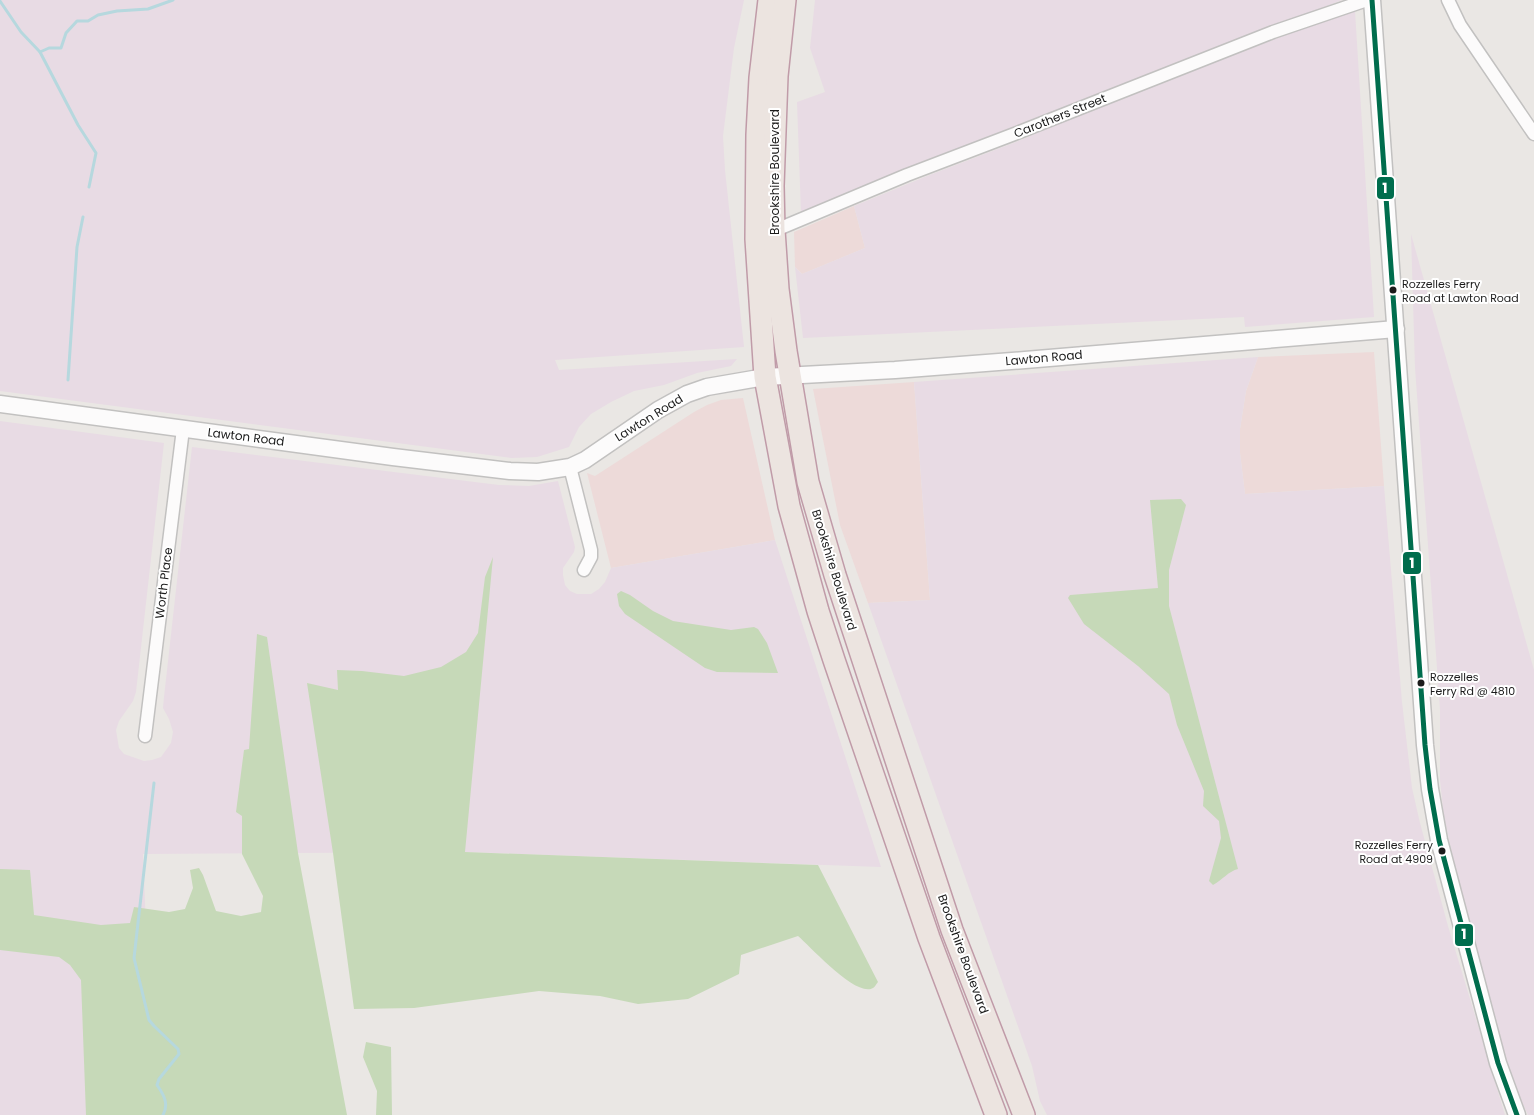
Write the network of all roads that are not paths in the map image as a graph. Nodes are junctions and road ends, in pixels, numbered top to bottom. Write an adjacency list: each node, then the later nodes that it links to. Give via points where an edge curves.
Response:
1 (770, 0): 7 (highway, Brookshire Boulevard, via 757,135)
2 (785, 0): 7 (highway, Brookshire Boulevard, via 776,86 773,186)
3 (1367, 0): 7 (street, Carothers Street, via 1273,32 907,175)
4 (1372, 0): 8 (street)
5 (1448, 0): 6 (street, via 1460,25)
6 (1534, 134)
7 (765, 235): 9 (highway, Brookshire Boulevard, via 778,289); 10 (highway, Brookshire Boulevard)
8 (1396, 329): 9 (street, Lawton Road, via 895,370); 18 (street, via 1430,789 1439,840 1498,1062)
9 (789, 374): 10 (street, Lawton Road); 17 (highway, Brookshire Boulevard, via 808,482 835,575 952,930)
10 (765, 377): 13 (street, Lawton Road, via 707,387 688,394); 16 (highway, Brookshire Boulevard, via 789,506 818,612 929,938)
11 (0, 404): 12 (street, Lawton Road)
12 (183, 429): 13 (street, Lawton Road, via 510,471 538,472); 15 (street, Worth Place)
13 (570, 467): 14 (street, via 591,550)
14 (584, 570)
15 (145, 736)
16 (996, 1115)
17 (1024, 1115)
18 (1517, 1115)

